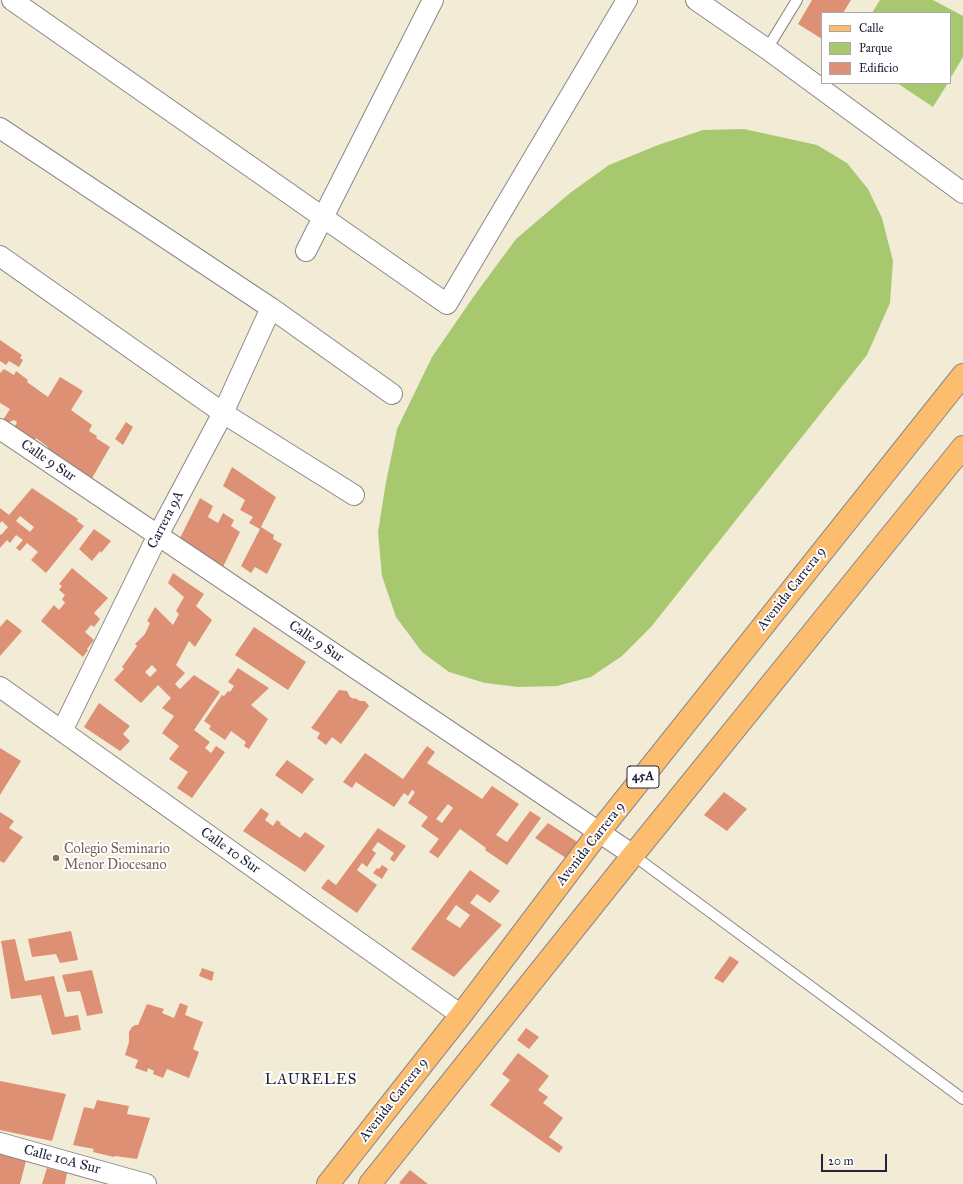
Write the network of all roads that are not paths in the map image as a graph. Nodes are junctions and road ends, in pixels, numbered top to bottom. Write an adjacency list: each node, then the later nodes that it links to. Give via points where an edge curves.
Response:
1 (12, 0): 9 (street)
2 (433, 0): 9 (street)
3 (627, 0): 9 (street, via 447,304)
4 (696, 0): 6 (street)
5 (797, 0): 6 (lane)
6 (767, 49): 8 (street)
7 (0, 128): 12 (street)
8 (963, 193)
9 (323, 217): 10 (street)
10 (306, 251)
11 (0, 256): 15 (street)
12 (271, 308): 14 (street); 15 (street, Carrera 9A)
13 (963, 375): 22 (main road, Avenida Carrera 9 / 45A)
14 (392, 394)
15 (223, 413): 18 (street); 19 (street, Carrera 9A)
16 (3, 436): 19 (street, Calle 9 Sur)
17 (963, 448): 23 (main road)
18 (354, 495)
19 (158, 535): 21 (street, Carrera 9A); 22 (street, Calle 9 Sur)
20 (0, 687): 21 (street, Calle 10 Sur)
21 (62, 731): 24 (street, Calle 10 Sur)
22 (599, 832): 23 (street, Calle 9 Sur); 24 (main road, Avenida Carrera 9 / 45A)
23 (633, 855): 25 (lane); 29 (main road)
24 (461, 1015): 28 (main road, Avenida Carrera 9 / 45A)
25 (963, 1099)
26 (0, 1143): 27 (street, Calle 10A Sur)
27 (146, 1184)
28 (328, 1184)
29 (370, 1184)

